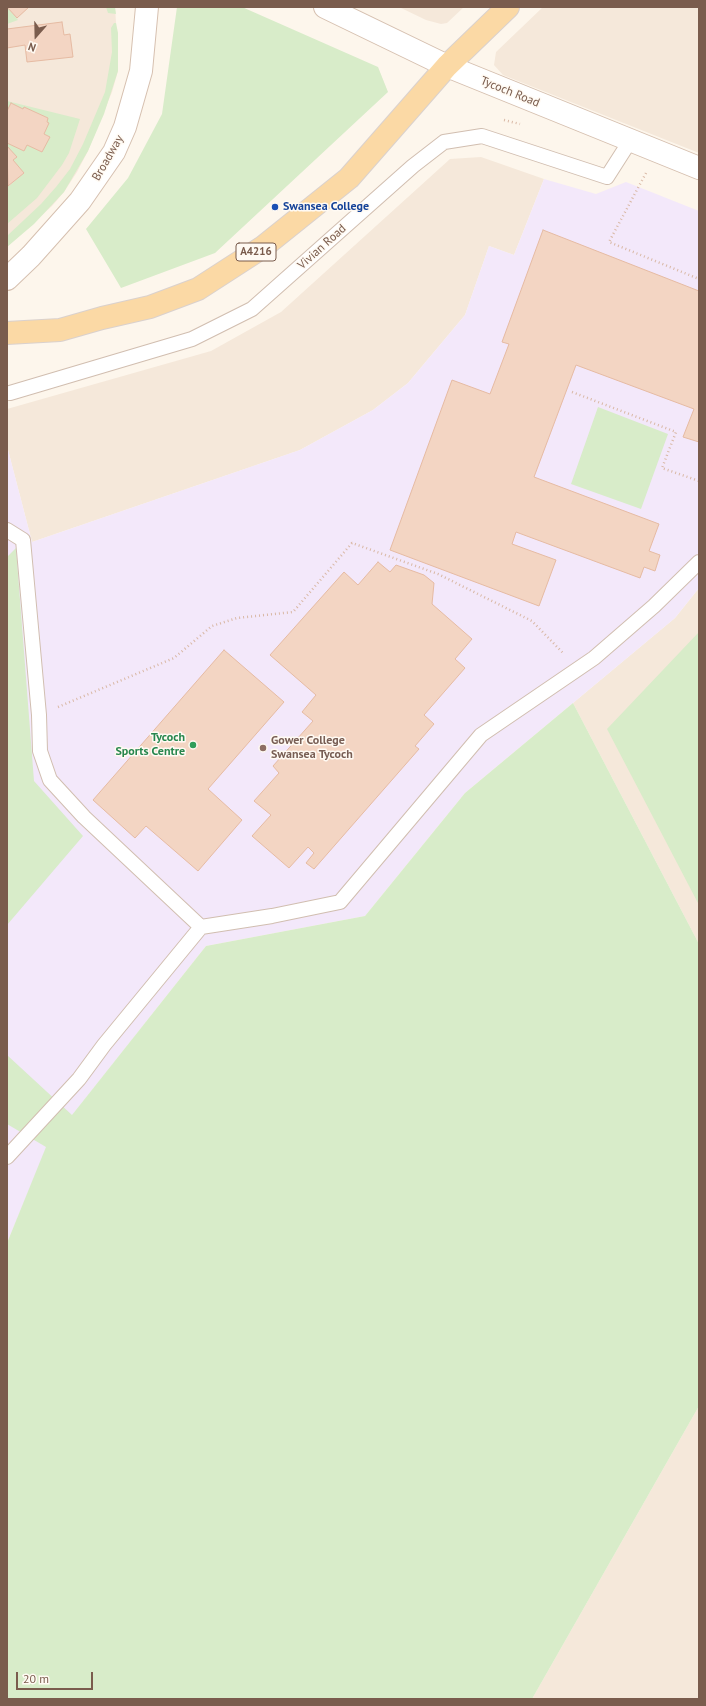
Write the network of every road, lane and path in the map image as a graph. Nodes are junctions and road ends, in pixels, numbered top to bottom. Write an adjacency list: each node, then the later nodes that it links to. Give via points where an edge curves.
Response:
1 (147, 7): 9 (street, Broadway, via 141,71 125,127 114,152 80,201)
2 (325, 7): 4 (street, Tycoch Road)
3 (508, 7): 4 (main road, A4216)
4 (447, 66): 5 (street, Tycoch Road); 10 (main road, A4216, via 349,178 263,247 198,289 150,307)
5 (630, 140): 6 (street, Tycoch Road); 14 (lane, Vivian Road, via 607,177 482,136 444,142 413,166 252,309 192,339)
6 (658, 152): 7 (street, Tycoch Road); 8 (path, via 609,242)
7 (699, 168)
8 (699, 278)
9 (7, 279)
10 (60, 330): 11 (main road, A4216); 12 (main road, A4216)
11 (7, 334)
12 (7, 345)
13 (572, 392): 15 (path, via 676,432 662,468)
14 (10, 393)
15 (699, 481)
16 (7, 530): 19 (lane, via 23,540)
17 (699, 562): 18 (lane, via 654,606)
18 (578, 669): 19 (path, via 532,621 438,574 352,543 293,612 237,618 212,626 174,658); 20 (lane, via 481,735 340,902)
19 (39, 715): 20 (lane, via 40,751 50,780 84,817)
20 (201, 927): 21 (lane, via 122,1022 79,1079)
21 (7, 1157)

